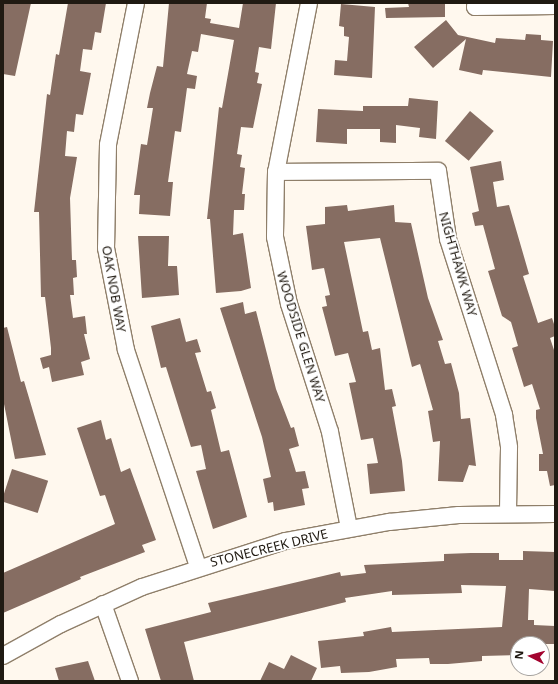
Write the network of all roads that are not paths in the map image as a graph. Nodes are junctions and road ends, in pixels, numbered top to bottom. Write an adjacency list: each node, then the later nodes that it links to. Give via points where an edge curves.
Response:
1 (136, 3): 9 (street, OAK NOB WAY, via 108,145 106,248 126,350)
2 (310, 3): 5 (street, WOODSIDE GLEN WAY)
3 (476, 3): 4 (street, via 475,7)
4 (555, 6)
5 (276, 172): 6 (street, NIGHTHAWK WAY, via 438,171 448,239 504,415 509,448); 8 (street, WOODSIDE GLEN WAY, via 274,213 279,268 330,432)
6 (508, 514): 7 (street, STONECREEK DRIVE); 8 (street, STONECREEK DRIVE, via 459,515)
7 (555, 514)
8 (349, 528): 9 (street, STONECREEK DRIVE, via 285,541)
9 (198, 566): 10 (street, STONECREEK DRIVE)
10 (103, 604): 11 (street, STONECREEK DRIVE); 12 (street)
11 (3, 656)
12 (130, 681)

